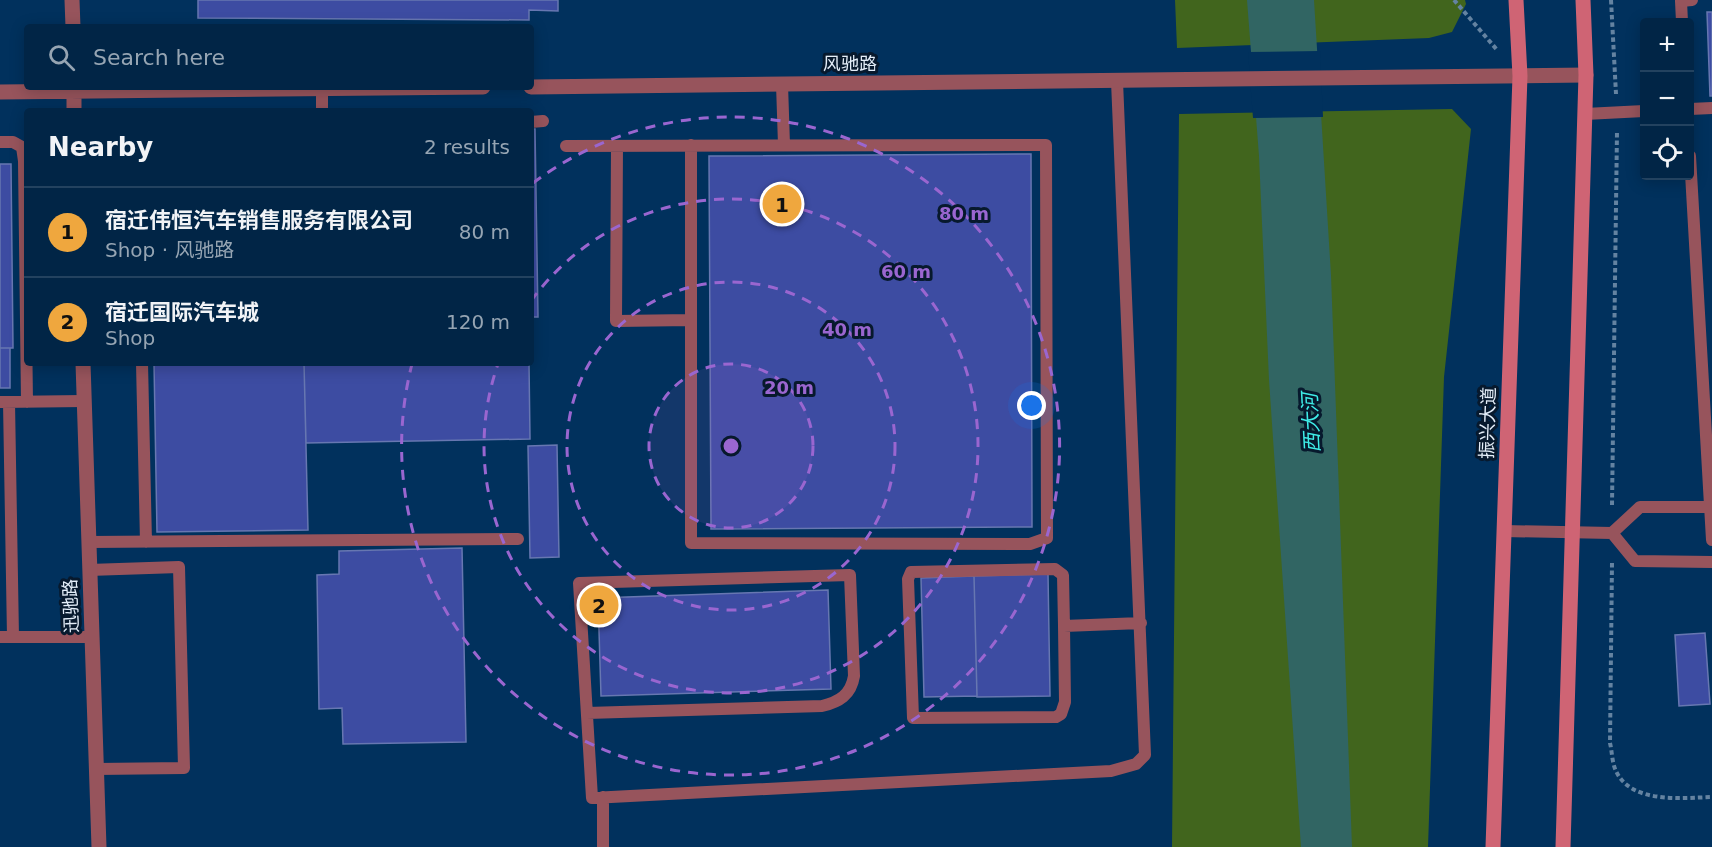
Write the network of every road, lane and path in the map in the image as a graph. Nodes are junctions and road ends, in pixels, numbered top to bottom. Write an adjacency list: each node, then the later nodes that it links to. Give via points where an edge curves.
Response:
1 (72, 0): 8 (street)
2 (1454, 0): 10 (path)
3 (1516, 0): 10 (main road, 振兴大道)
4 (1583, 0): 9 (main road)
5 (1611, 0): 23 (path)
6 (1692, 0): 7 (lane, via 1681,1)
7 (1682, 18)
8 (73, 24)
9 (1586, 75): 10 (street, 风驰路); 24 (main road)
10 (1520, 76): 11 (street, 风驰路); 41 (main road, 振兴大道)
11 (1117, 81): 12 (street, 风驰路); 50 (lane)
12 (782, 84): 13 (street, 风驰路); 27 (lane)
13 (534, 87)
14 (49, 90): 17 (street)
15 (74, 90): 18 (street)
16 (322, 90): 19 (lane)
17 (0, 92)
18 (75, 108)
19 (322, 108)
20 (1712, 108): 21 (lane)
21 (1694, 109)
22 (1640, 111): 23 (lane)
23 (1617, 112): 24 (lane); 43 (path)
24 (1585, 114): 42 (main road)
25 (0, 142): 30 (lane, via 22,147)
26 (691, 145): 27 (lane); 29 (lane); 32 (lane)
27 (784, 145): 32 (lane, via 1046,145 1047,538 1030,544 691,543)
28 (566, 146): 29 (lane)
29 (617, 146): 32 (lane, via 616,321)
30 (24, 161)
31 (1691, 180): 36 (lane)
32 (691, 320)
33 (27, 366): 39 (lane)
34 (83, 366): 37 (street, 迅驰路)
35 (142, 366): 47 (lane)
36 (1707, 369): 40 (lane)
37 (84, 401): 39 (lane); 46 (street, 迅驰路)
38 (4, 402): 39 (lane); 53 (lane)
39 (27, 402)
40 (1710, 507): 43 (lane, via 1640,507); 45 (lane)
41 (1504, 531): 42 (lane); 61 (main road, 振兴大道)
42 (1572, 532): 43 (lane); 62 (main road)
43 (1612, 533): 48 (lane, via 1635,561); 57 (path, via 1610,743 1616,772 1635,792 1679,798)
44 (518, 539): 47 (lane)
45 (1712, 540)
46 (89, 542): 47 (lane); 49 (street, 迅驰路)
47 (146, 542)
48 (1712, 562)
49 (89, 570): 54 (street, 迅驰路); 56 (lane, via 179,567 184,768)
50 (1141, 623): 51 (lane); 58 (lane, via 1146,738 1145,755 1136,764 1111,771)
51 (1064, 626): 51 (lane, via 1065,702 1061,714 913,718 908,579 911,572 1060,571)
52 (0, 637): 53 (lane)
53 (13, 637): 54 (lane)
54 (92, 637): 56 (street, 迅驰路)
55 (587, 713): 55 (lane, via 579,584 850,575 854,676 852,688 834,703); 58 (lane, via 592,798)
56 (96, 769): 59 (street, 迅驰路)
57 (1712, 796)
58 (603, 797): 60 (lane)
59 (99, 847)
60 (603, 847)
61 (1493, 847)
62 (1563, 847)

